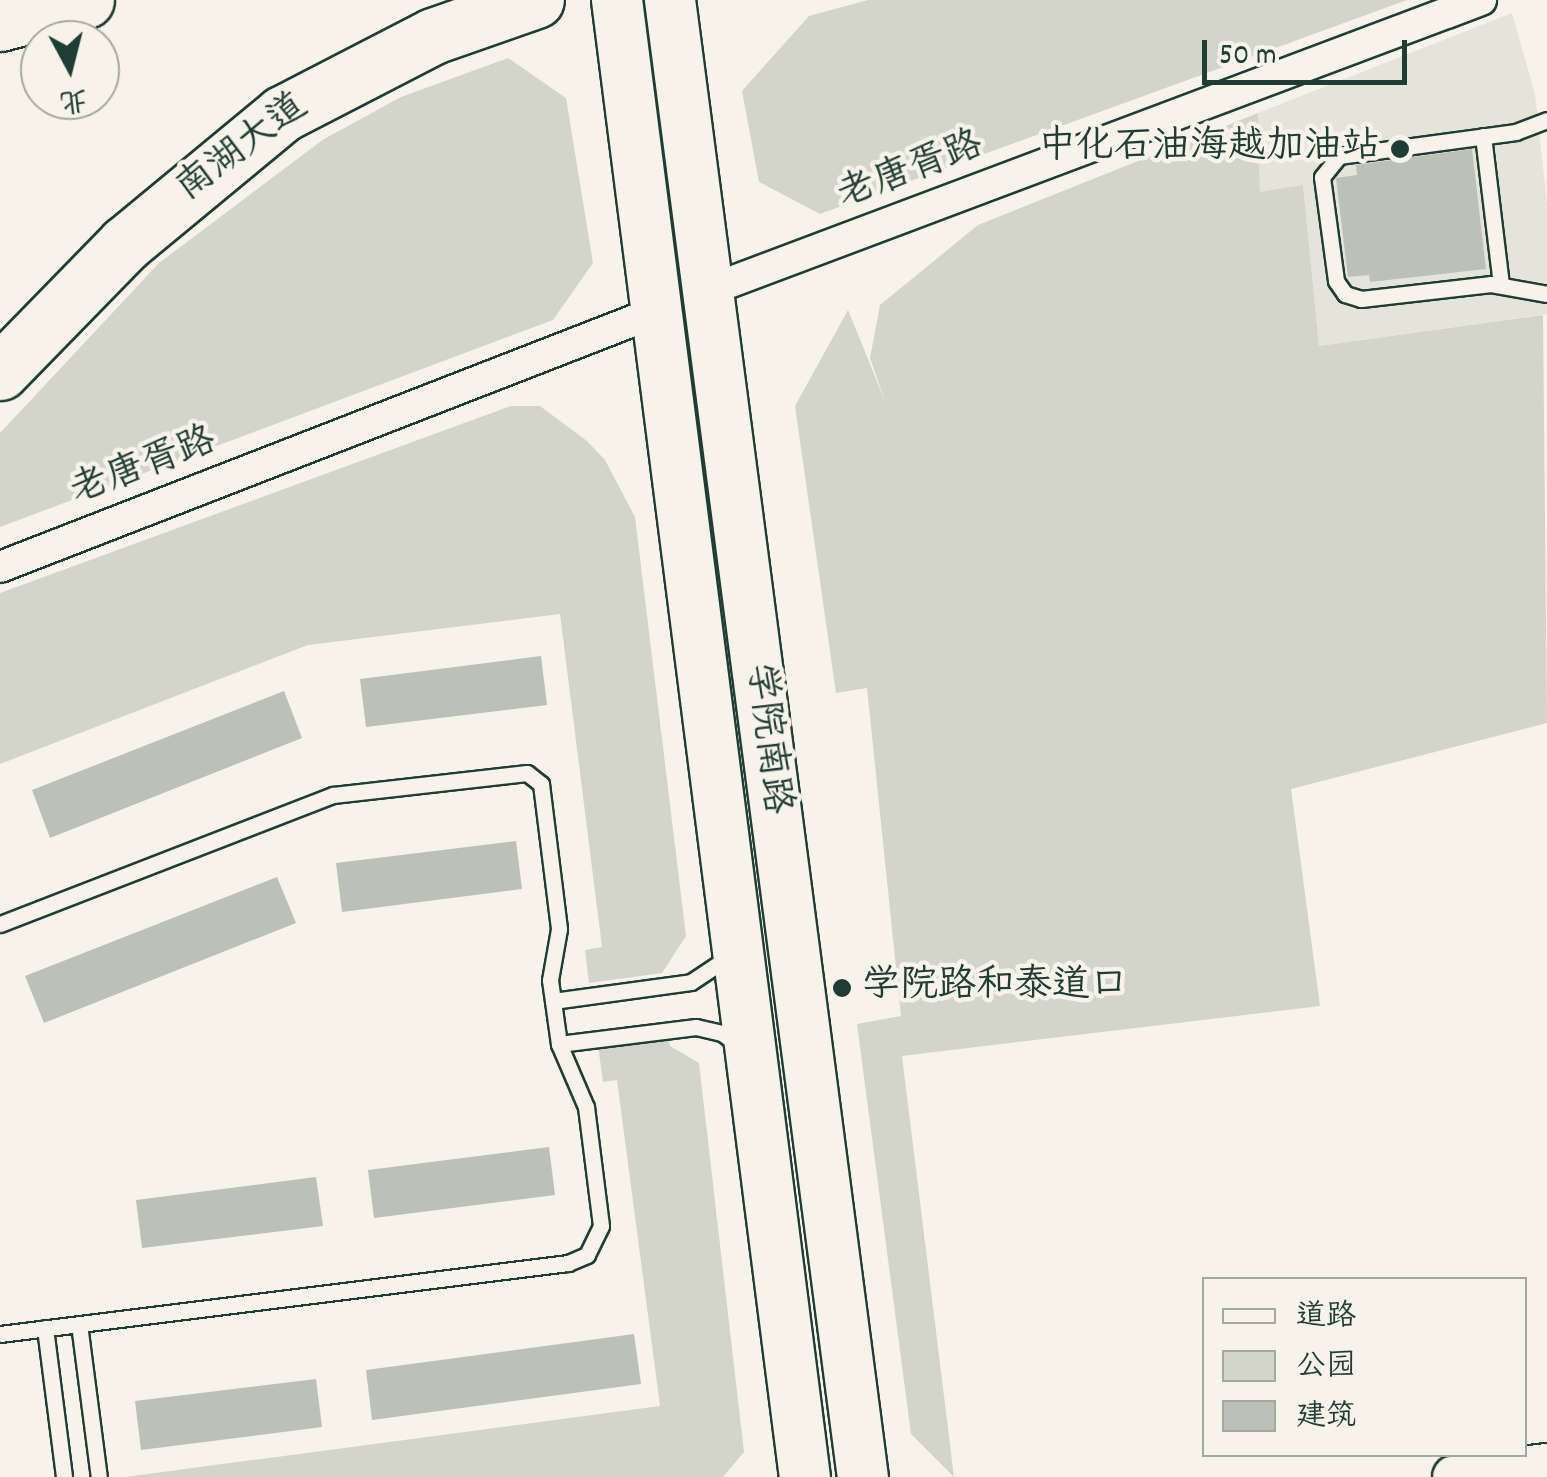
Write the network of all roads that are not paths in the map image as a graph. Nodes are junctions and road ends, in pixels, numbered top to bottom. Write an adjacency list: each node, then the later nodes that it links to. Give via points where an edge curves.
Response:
1 (86, 0): 6 (highway)
2 (536, 0): 13 (highway, 南湖大道, via 432,36 282,114 125,244)
3 (617, 0): 12 (main road, 学院南路)
4 (670, 0): 10 (main road, 学院南路)
5 (1481, 0): 10 (street, 老唐胥路)
6 (0, 23)
7 (1547, 120): 8 (lane)
8 (1483, 136): 9 (lane); 9 (lane, via 1339,156 1322,177 1336,281 1346,294 1360,299 1428,283)
9 (1502, 284): 11 (lane)
10 (707, 291): 27 (main road, 学院南路)
11 (1547, 294)
12 (654, 312): 14 (street, 老唐胥路); 16 (main road, 学院南路)
13 (0, 372)
14 (0, 567)
15 (0, 924): 17 (lane, via 333,795 527,773 541,784 559,929)
16 (737, 950): 17 (lane, via 691,982); 19 (main road, 学院南路)
17 (553, 1001): 18 (lane)
18 (559, 1044): 19 (lane, via 696,1027 722,1033); 20 (lane, via 586,1107 601,1226 587,1255)
19 (750, 1054): 26 (main road, 学院南路)
20 (78, 1324): 21 (lane); 25 (lane)
21 (45, 1328): 22 (lane); 24 (lane)
22 (0, 1334)
23 (1547, 1465): 28 (street)
24 (64, 1477)
25 (99, 1477)
26 (806, 1477)
27 (862, 1477)
28 (1454, 1477)

